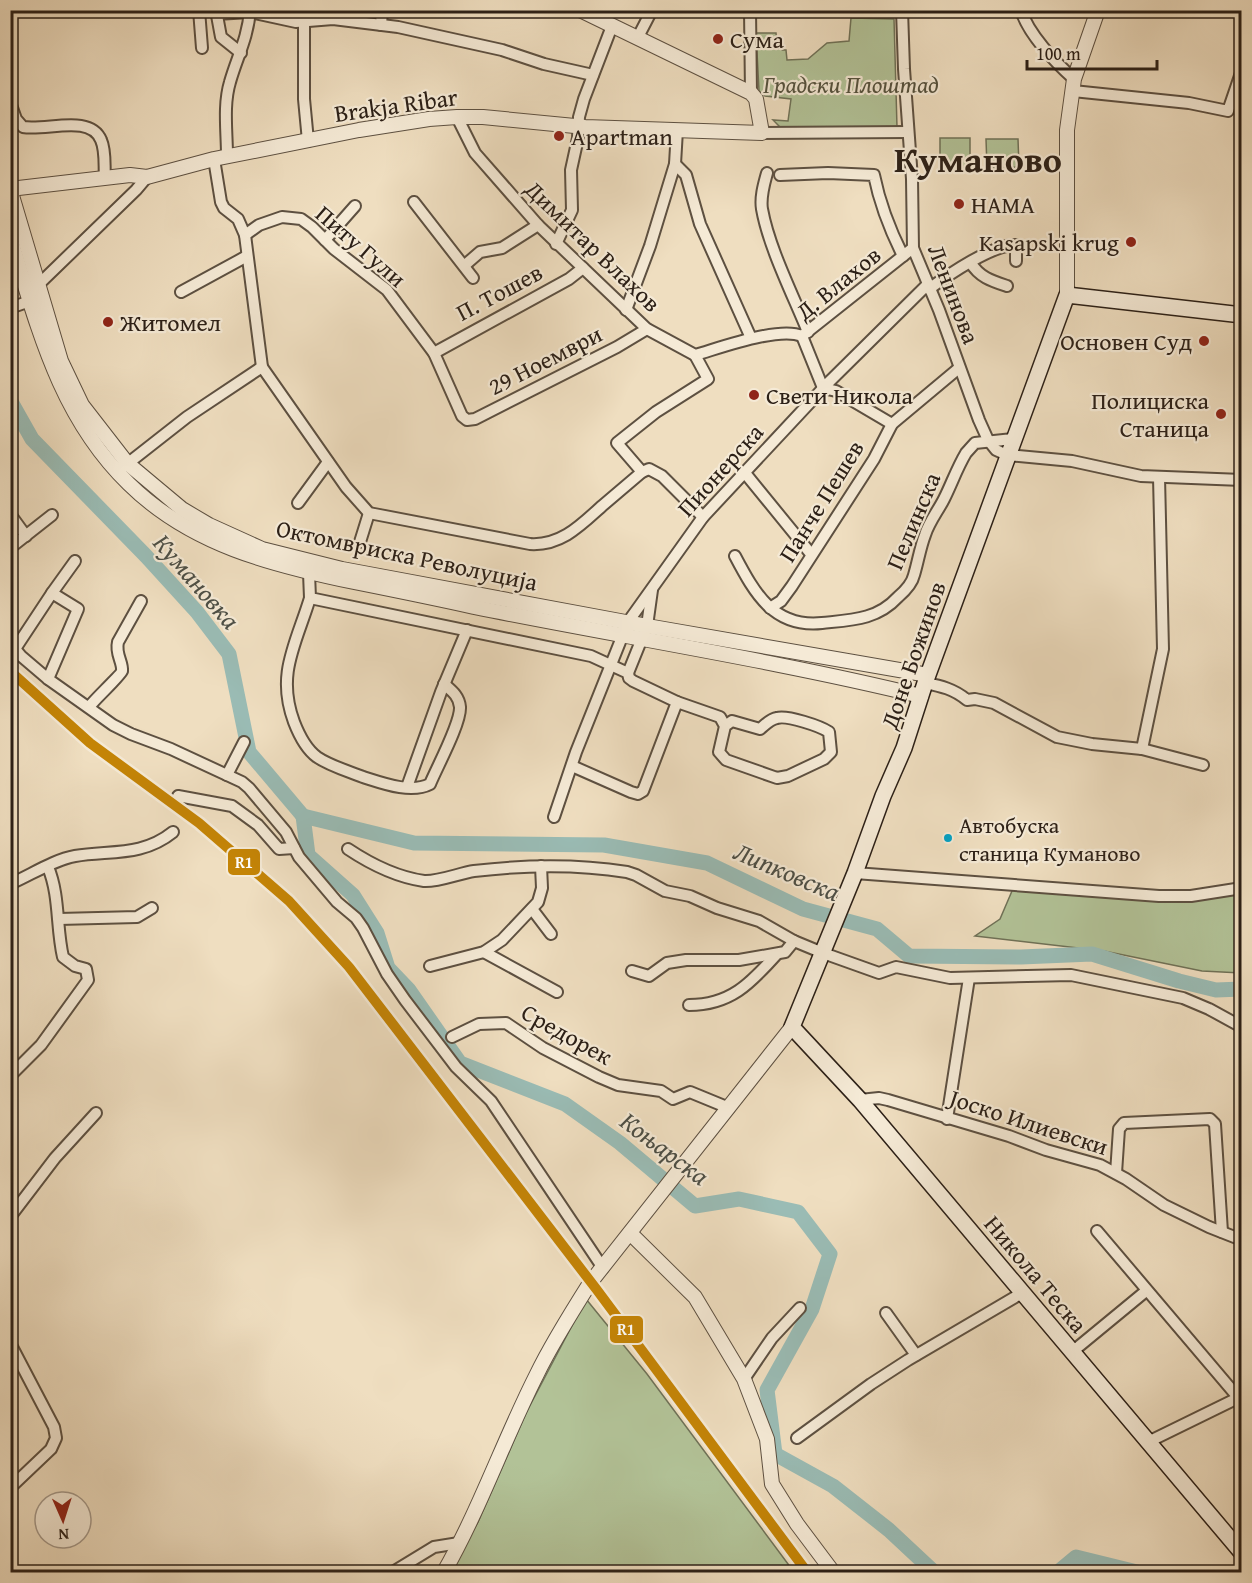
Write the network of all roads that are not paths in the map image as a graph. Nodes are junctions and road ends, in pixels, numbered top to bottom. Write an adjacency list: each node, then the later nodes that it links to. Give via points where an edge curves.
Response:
1 (199, 10): 16 (street)
2 (382, 10): 13 (street)
3 (580, 10): 14 (street)
4 (652, 10): 15 (street)
5 (750, 10): 21 (street)
6 (902, 10): 26 (street, Ленинова)
7 (1021, 10): 20 (street, via 1024,21)
8 (1098, 10): 20 (street)
9 (250, 11): 10 (street); 11 (street); 17 (street)
10 (216, 12): 17 (street, via 221,37)
11 (280, 14): 12 (street, via 296,22)
12 (304, 21): 13 (street); 28 (street)
13 (381, 25): 19 (street, via 502,50)
14 (612, 26): 15 (street); 19 (street)
15 (638, 38): 21 (street)
16 (202, 48)
17 (241, 53): 29 (street, via 226,100)
18 (1242, 70): 20 (street, via 1228,111)
19 (593, 75): 24 (street)
20 (1073, 85): 55 (street, via 1066,144)
21 (751, 93): 27 (street, via 756,99)
22 (10, 102): 33 (street, via 23,127 41,129 76,124 94,131 101,140)
23 (457, 117): 24 (street, Brakja Ribar); 28 (street, Brakja Ribar, via 400,123); 38 (street, Димитар Влахов, via 475,153)
24 (579, 126): 25 (street, Brakja Ribar); 42 (street, via 571,170 572,210)
25 (677, 130): 27 (street, Brakja Ribar); 30 (street)
26 (908, 132): 27 (street); 43 (street, Ленинова)
27 (762, 133)
28 (308, 141): 29 (street, Brakja Ribar)
29 (220, 158): 34 (street, Brakja Ribar); 39 (street, via 221,202 238,219)
30 (675, 165): 58 (street); 62 (street, via 686,175 700,224)
31 (767, 173): 61 (street, via 762,209)
32 (780, 175): 45 (street, via 874,176 885,218)
33 (105, 177): 34 (street, Brakja Ribar); 35 (street, Brakja Ribar)
34 (147, 177): 51 (street)
35 (10, 189): 51 (street, Октомвриска Револуција)
36 (414, 202): 48 (street)
37 (355, 206): 41 (street)
38 (538, 225): 42 (street, Димитар Влахов); 48 (street, via 502,248 480,252)
39 (245, 235): 41 (street, Питу Гули, via 271,220 293,217 307,223); 44 (street, Октомвриска Револуција)
40 (10, 237): 56 (street, Октомвриска Револуција)
41 (325, 240): 63 (street, Питу Гули, via 387,290)
42 (556, 243): 49 (street, Димитар Влахов)
43 (913, 248): 45 (street, Д. Влахов); 53 (street, Ленинова)
44 (248, 256): 54 (street); 65 (street, Октомвриска Револуција)
45 (903, 256): 61 (street, Д. Влахов)
46 (1016, 261): 47 (street, Пионерска, via 1016,246 1010,245)
47 (971, 263): 52 (street, via 983,277); 53 (street, Пионерска)
48 (465, 265): 50 (street)
49 (583, 268): 58 (street, Димитар Влахов); 63 (street, П. Тошев)
50 (474, 278)
51 (38, 285): 74 (street, Октомвриска Револуција, via 73,388)
52 (1007, 286)
53 (928, 287): 66 (street, Ленинова); 67 (street, Пионерска)
54 (181, 292)
55 (1067, 294): 59 (main road); 70 (main road, Доне Божинов)
56 (30, 301): 57 (street); 74 (street, Октомвриска Револуција, via 64,395 86,433)
57 (10, 308)
58 (626, 310): 60 (street, Димитар Влахов)
59 (1242, 315)
60 (647, 330): 64 (street, Димитар Влахов); 68 (street, 29 Ноември, via 476,419)
61 (805, 334): 62 (street); 67 (street, Д. Влахов)
62 (751, 338): 64 (street)
63 (434, 353): 68 (street, Питу Гули)
64 (695, 356): 75 (street, via 708,379 617,443)
65 (262, 367): 73 (street, Октомвриска Револуција); 74 (street, via 187,417)
66 (960, 368): 69 (street, Панче Пешев); 71 (street, Ленинова)
67 (823, 388): 69 (street, via 836,391); 76 (street, Пионерска)
68 (462, 416)
69 (892, 424): 87 (street, Панче Пешев, via 874,459)
70 (1013, 439): 71 (street); 72 (main road, Доне Божинов)
71 (988, 440): 72 (street); 95 (street, Пелинска, via 975,443 958,468 925,533 914,576 888,607 866,618 815,624 794,622)
72 (1007, 455): 77 (street, via 1072,461); 105 (main road, Доне Божинов)
73 (328, 462): 79 (street); 80 (street, Октомвриска Револуција)
74 (122, 468): 90 (street, Октомвриска Револуција, via 166,515 205,538 245,555); 96 (street, Октомвриска Револуција, via 208,525 262,549 342,569)
75 (642, 472): 80 (street, Октомвриска Револуција, via 577,528 556,541 540,545); 83 (street, via 653,470)
76 (745, 473): 83 (street, Пионерска); 87 (street)
77 (1159, 477): 78 (street); 110 (street, via 1163,649)
78 (1242, 480)
79 (298, 503)
80 (369, 513): 85 (street)
81 (10, 514): 84 (street)
82 (52, 515): 84 (street)
83 (703, 517): 91 (street, Пионерска)
84 (26, 536): 86 (street)
85 (360, 542)
86 (10, 548)
87 (812, 554): 95 (street, Панче Пешев, via 781,601)
88 (735, 556): 95 (street, Пелинска, via 752,588)
89 (75, 561): 92 (street)
90 (309, 573): 93 (street); 99 (street, Октомвриска Револуција)
91 (652, 588): 96 (street, Пионерска); 98 (street, Пионерска)
92 (52, 593): 100 (street); 103 (street, via 78,609)
93 (310, 598): 97 (street); 114 (street, via 286,678 286,697 298,732 319,759 378,782)
94 (141, 601): 107 (street, via 118,642 121,674)
95 (770, 608)
96 (628, 622): 98 (street, Октомвриска Револуција); 99 (street, Пионерска)
97 (467, 630): 101 (street, via 567,650); 104 (street)
98 (644, 632): 99 (street, Октомвриска Револуција); 102 (street, Пионерска); 105 (street, Октомвриска Револуција); 105 (street, Октомвриска Револуција, via 828,674)
99 (623, 636): 101 (street, Пионерска)
100 (13, 646): 103 (street)
101 (610, 665): 102 (street); 112 (street, Пионерска)
102 (628, 673): 106 (street, via 633,681)
103 (48, 679): 107 (street)
104 (444, 684): 114 (street); 114 (street, via 455,693 460,708 456,724 430,784)
105 (924, 685): 110 (street, via 952,690 967,700 994,703 1057,737); 122 (main road, Доне Божинов)
106 (677, 702): 108 (street, via 720,717); 112 (street, via 643,791 632,792)
107 (89, 707): 113 (street, via 131,734)
108 (725, 726): 108 (street, via 719,752 726,760 777,778 824,759 831,752 829,732 787,718 774,718 760,729 732,721)
109 (244, 742): 113 (street)
110 (1142, 749): 111 (street)
111 (1203, 765)
112 (572, 766): 116 (street, Пионерска)
113 (227, 775): 118 (street, via 249,788 286,832)
114 (407, 787)
115 (178, 796): 118 (street, via 232,806 258,825 279,849)
116 (554, 817)
117 (173, 832): 121 (street, via 132,852 74,856)
118 (294, 848): 152 (street, via 337,902 356,918 387,974 456,1067 491,1101)
119 (348, 849): 120 (street, via 381,869 426,881 474,871)
120 (541, 866): 126 (street, via 542,888); 129 (street, via 627,872 665,891 759,921)
121 (48, 867): 123 (street); 127 (street)
122 (855, 873): 124 (street, via 1159,896); 131 (main road, Доне Божинов)
123 (10, 884)
124 (1242, 888)
125 (152, 908): 127 (street, via 137,916)
126 (532, 909): 128 (street); 130 (street, via 502,940)
127 (59, 919): 141 (street, via 63,957 86,969 88,980 41,1045)
128 (551, 934)
129 (794, 941): 131 (street); 132 (street, via 785,952)
130 (484, 952): 133 (street); 136 (street)
131 (823, 953): 135 (street, via 879,973 896,967); 138 (main road, Доне Божинов)
132 (776, 955): 134 (street, via 667,963 649,976); 137 (street, via 730,997 715,1003)
133 (430, 966)
134 (632, 971)
135 (969, 978): 139 (street, via 1093,978 1183,998); 145 (street)
136 (557, 992)
137 (689, 1005)
138 (792, 1027): 142 (main road, Никола Теска); 143 (street)
139 (1242, 1027)
140 (452, 1037): 143 (street, Средорек, via 479,1024 506,1023 575,1066 618,1085 661,1091 673,1099 690,1092 700,1094)
141 (11, 1074)
142 (860, 1100): 145 (street, Јоско Илиевски, via 879,1098); 154 (main road, Никола Теска)
143 (729, 1108): 150 (street)
144 (96, 1113): 147 (street)
145 (947, 1119): 146 (street, Јоско Илиевски)
146 (1116, 1173): 149 (street, Јоско Илиевски, via 1164,1205); 149 (street, via 1121,1125 1210,1119 1215,1124)
147 (10, 1217)
148 (1096, 1231): 153 (street)
149 (1222, 1232): 151 (street, Јоско Илиевски)
150 (630, 1233): 152 (street); 160 (street, via 694,1297)
151 (1242, 1240)
152 (603, 1268): 165 (street, via 590,1283 537,1374)
153 (1146, 1291): 158 (street); 161 (street)
154 (1022, 1293): 158 (main road, Никола Теска); 159 (street)
155 (800, 1308): 160 (street, via 772,1338)
156 (886, 1313): 159 (street)
157 (10, 1343): 164 (street, via 56,1438 51,1449)
158 (1072, 1352): 163 (main road, Никола Теска)
159 (916, 1355): 162 (street)
160 (744, 1379): 169 (street, via 767,1439 772,1484)
161 (1240, 1398): 163 (street)
162 (797, 1438)
163 (1148, 1442): 166 (main road, Никола Теска)
164 (10, 1488)
165 (459, 1543): 167 (street, via 434,1547); 168 (street)
166 (1242, 1553)
167 (393, 1572)
168 (444, 1572)
169 (833, 1572)

